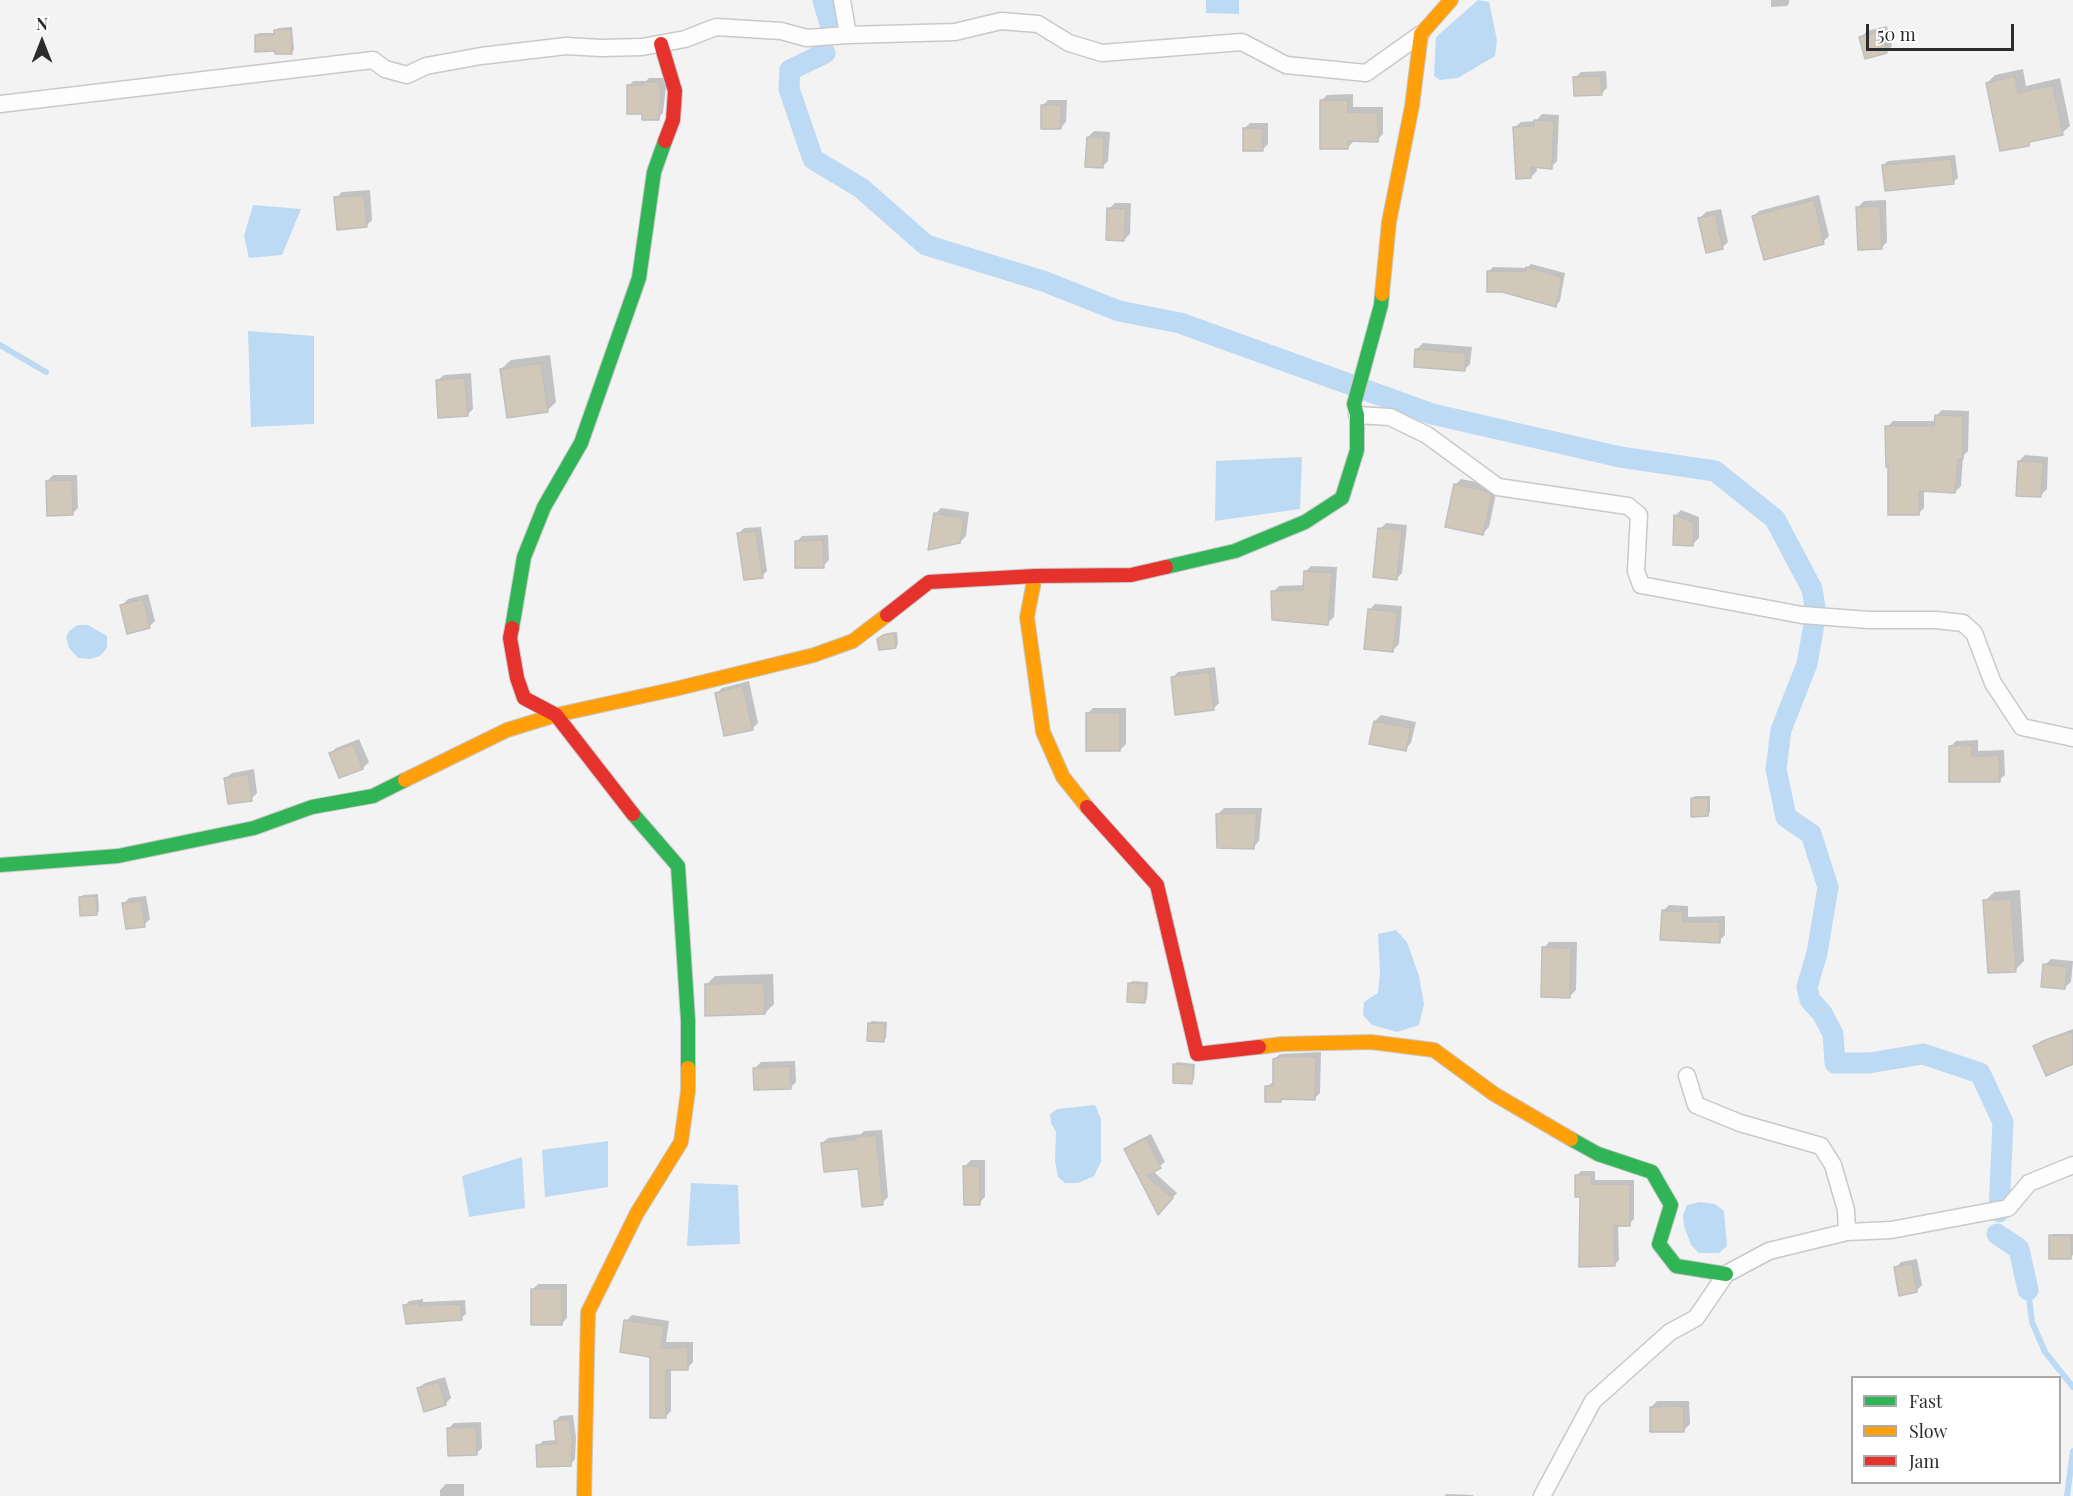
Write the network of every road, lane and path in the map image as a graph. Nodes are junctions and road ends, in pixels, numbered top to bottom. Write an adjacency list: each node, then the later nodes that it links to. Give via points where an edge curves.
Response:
1 (842, 0): 4 (street)
2 (1451, 0): 3 (street)
3 (1421, 34): 4 (street, via 1366,73 1286,66 1242,42 1102,53 1069,43 1038,24 1001,21 956,32); 7 (street, via 1412,106 1389,222 1381,305 1354,404)
4 (848, 35): 5 (street, via 807,38 781,31 716,27)
5 (662, 44): 6 (street, via 566,46 481,56 426,66 407,75 385,69 373,60); 9 (street, via 675,91 673,120 654,172 639,279 581,443 544,507 524,557 510,639 524,698)
6 (0, 104)
7 (1357, 415): 8 (street, via 1357,450 1342,498 1305,522 1235,551 1131,576); 10 (street, via 1390,417 1427,435 1497,487 1628,506 1639,515 1636,571 1641,585 1802,615 1963,623 1974,633 1994,683 2022,727)
8 (1035, 576): 9 (street, via 929,582 853,641 814,655); 15 (street, via 1027,617 1042,732 1063,777 1099,823 1157,885 1197,1054 1282,1044 1371,1042 1434,1050 1494,1094 1598,1154 1652,1172 1671,1205 1659,1244 1676,1266)
9 (556, 715): 11 (street, via 507,730 373,796 312,807 254,828 118,856); 16 (street, via 616,795 678,866 688,1020 688,1091 681,1142 637,1213 588,1312)
10 (2073, 738)
11 (0, 865)
12 (1687, 1076): 14 (street, via 1696,1105 1740,1123 1821,1146 1833,1165 1846,1210)
13 (2073, 1166): 14 (street, via 2029,1183 2008,1208 1891,1230)
14 (1847, 1232): 15 (street, via 1769,1251)
15 (1726, 1274): 17 (street, via 1696,1318 1670,1332 1593,1401)
16 (584, 1496)
17 (1542, 1496)

